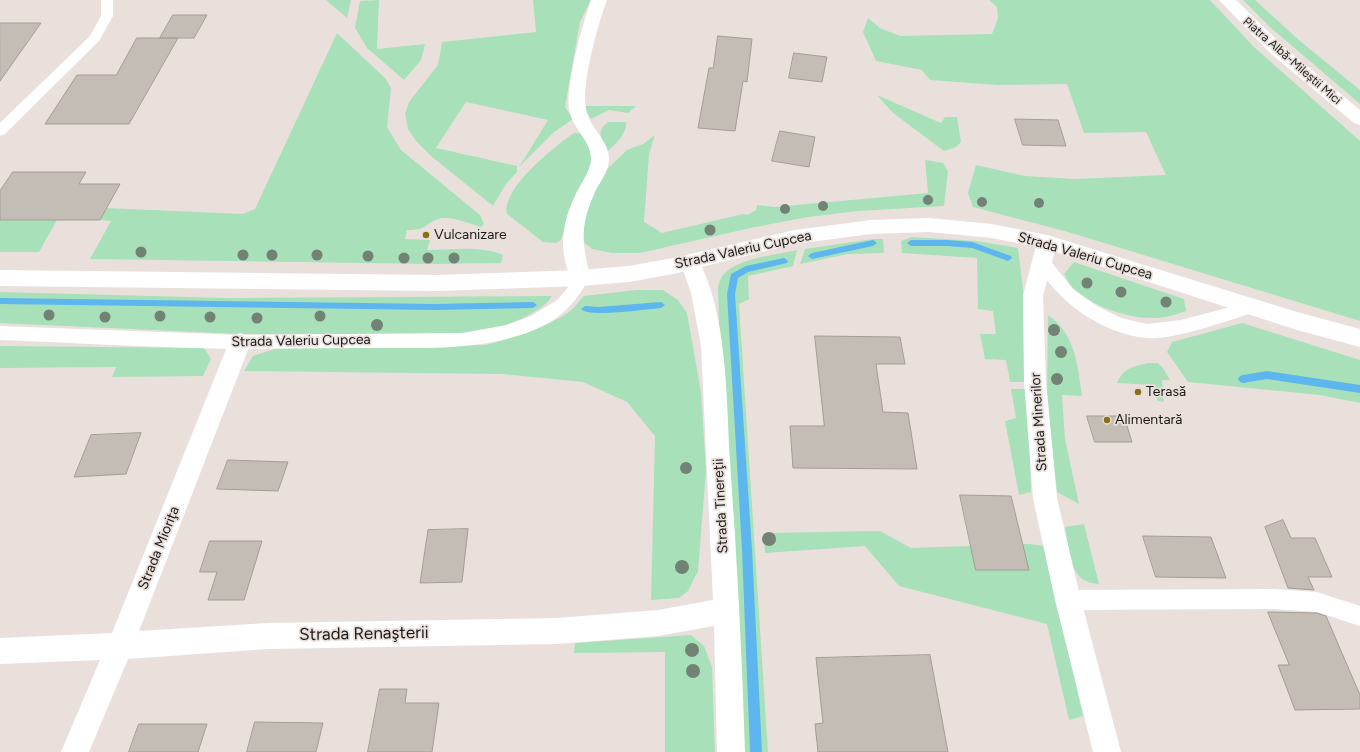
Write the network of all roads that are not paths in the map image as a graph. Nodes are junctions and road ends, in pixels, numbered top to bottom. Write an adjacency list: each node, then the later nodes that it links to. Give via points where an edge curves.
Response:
1 (108, 0): 5 (lane, via 107,16 96,38)
2 (599, 0): 9 (street, via 589,26 578,92 579,116 594,140 600,156 599,168 577,210 571,236)
3 (1227, 0): 4 (street, Piatra Albă-Mileștii Mici, via 1276,49)
4 (1360, 119)
5 (0, 131)
6 (1045, 252): 7 (street, Strada Valeriu Cupcea, via 992,231 929,225 892,226 795,237); 10 (street, Strada Valeriu Cupcea); 10 (lane, Strada Valeriu Cupcea, via 1067,293 1091,311 1118,324 1146,331 1181,327); 14 (street, Strada Minerilor, via 1033,296 1035,381 1045,498)
7 (690, 262): 9 (street, Strada Valeriu Cupcea, via 629,274); 15 (street, Strada Tinereţii, via 702,293 712,346)
8 (0, 278): 9 (street, Strada Valeriu Cupcea, via 437,284)
9 (581, 278): 13 (lane, Strada Valeriu Cupcea, via 572,295 557,310 511,331 486,337 462,340)
10 (1254, 307): 12 (street, Strada Valeriu Cupcea)
11 (0, 333): 13 (lane, Strada Valeriu Cupcea)
12 (1360, 338)
13 (240, 342): 17 (street, Strada Mioriţa)
14 (1068, 600): 16 (lane, via 1274,599 1317,602); 21 (street, Strada Minerilor)
15 (727, 611): 17 (street, Strada Renaşterii, via 658,623 557,631 268,636); 20 (street, Strada Tinereţii)
16 (1360, 616)
17 (120, 646): 18 (street, Strada Renaşterii); 19 (street, Strada Mioriţa)
18 (0, 651)
19 (75, 752)
20 (731, 752)
21 (1107, 752)

